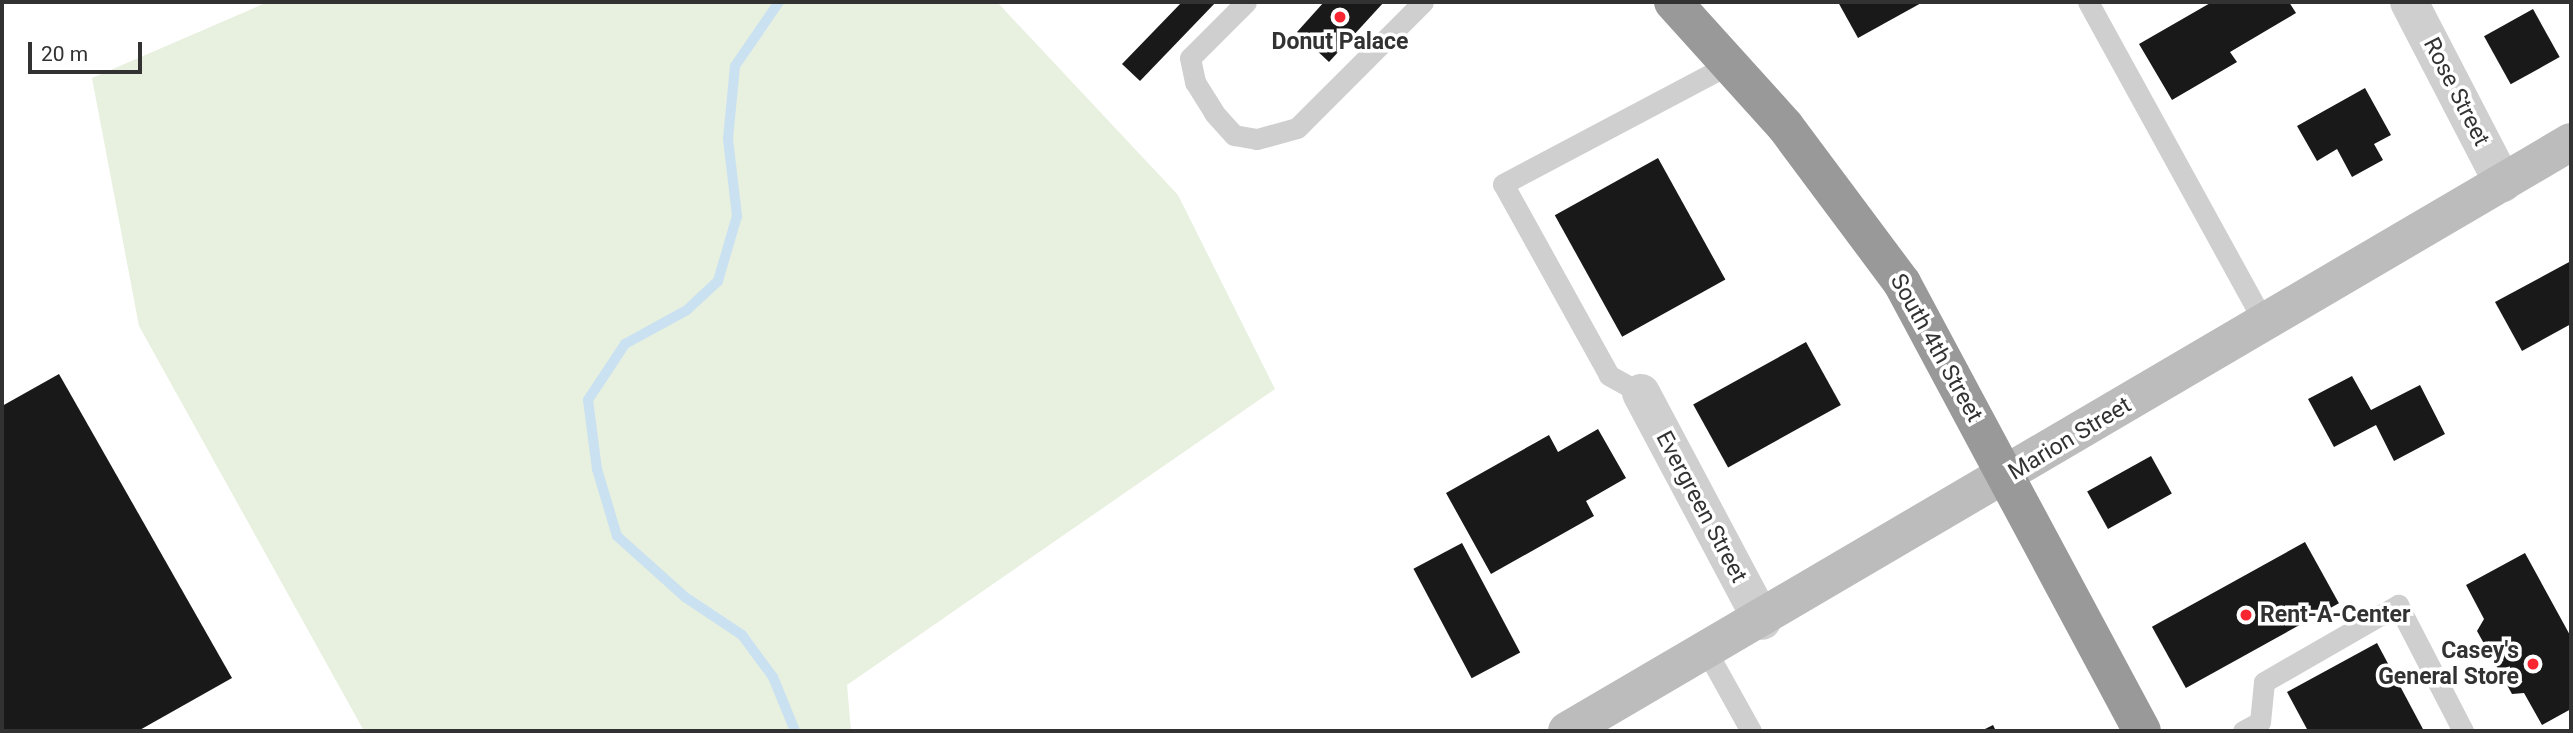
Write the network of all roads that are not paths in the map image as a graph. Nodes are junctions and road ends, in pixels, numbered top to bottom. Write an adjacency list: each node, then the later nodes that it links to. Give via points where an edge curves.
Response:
1 (1246, 2): 2 (lane, via 1190,58 1195,82 1214,113 1234,135 1257,139 1297,128)
2 (1423, 2)
3 (1673, 2): 6 (highway, South 4th Street)
4 (2088, 2): 9 (lane)
5 (2409, 2): 8 (street, Rose Street)
6 (1730, 64): 10 (lane, via 1503,184 1609,375); 11 (highway, South 4th Street, via 1785,126 1902,283)
7 (2571, 142): 8 (street, Marion Street)
8 (2502, 183): 9 (street, Marion Street)
9 (2265, 324): 11 (street, Marion Street)
10 (1641, 393): 12 (street, Evergreen Street)
11 (2007, 477): 12 (street, Marion Street); 17 (highway, South 4th Street)
12 (1762, 621): 13 (street, Marion Street)
13 (1707, 652): 15 (street, Marion Street); 16 (lane)
14 (2256, 728): 18 (lane, via 2264,682 2398,605)
15 (1567, 731)
16 (1751, 731)
17 (2142, 731)
18 (2463, 731)

